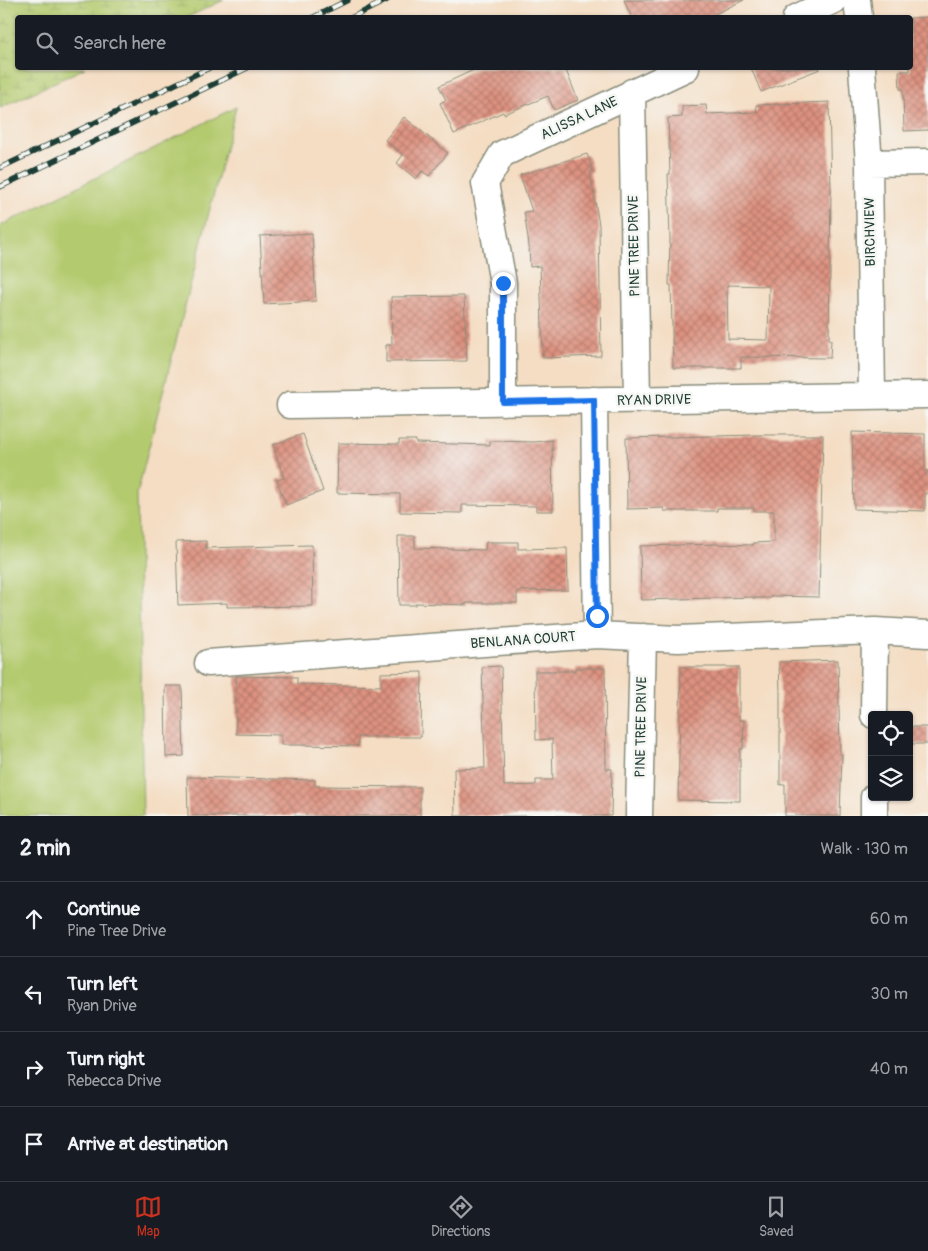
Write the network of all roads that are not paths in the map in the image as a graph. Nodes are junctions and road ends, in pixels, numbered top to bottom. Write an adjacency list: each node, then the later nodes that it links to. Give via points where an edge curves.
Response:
1 (834, 0): 3 (street)
2 (857, 0): 4 (street)
3 (802, 15)
4 (859, 15)
5 (682, 70): 7 (street, ALISSA LANE)
6 (862, 70): 9 (street, BIRCHVIEW)
7 (632, 92): 13 (street, PINE TREE DRIVE); 14 (street, ALISSA LANE, via 502,154 485,183 503,283)
8 (928, 162): 9 (street)
9 (869, 163): 11 (street, BIRCHVIEW)
10 (928, 395): 11 (street, RYAN DRIVE)
11 (872, 396): 13 (street, RYAN DRIVE)
12 (594, 400): 13 (street, RYAN DRIVE); 14 (street, RYAN DRIVE); 18 (street)
13 (637, 400)
14 (503, 402): 15 (street, RYAN DRIVE)
15 (290, 405)
16 (875, 631): 17 (street, BENLANA COURT); 19 (street, BENLANA COURT, via 678,639); 21 (street)
17 (928, 634)
18 (597, 635): 19 (street, BENLANA COURT); 20 (street, BENLANA COURT)
19 (643, 637): 23 (street, PINE TREE DRIVE)
20 (208, 663)
21 (874, 711)
22 (874, 801): 24 (street)
23 (639, 816)
24 (874, 816)

